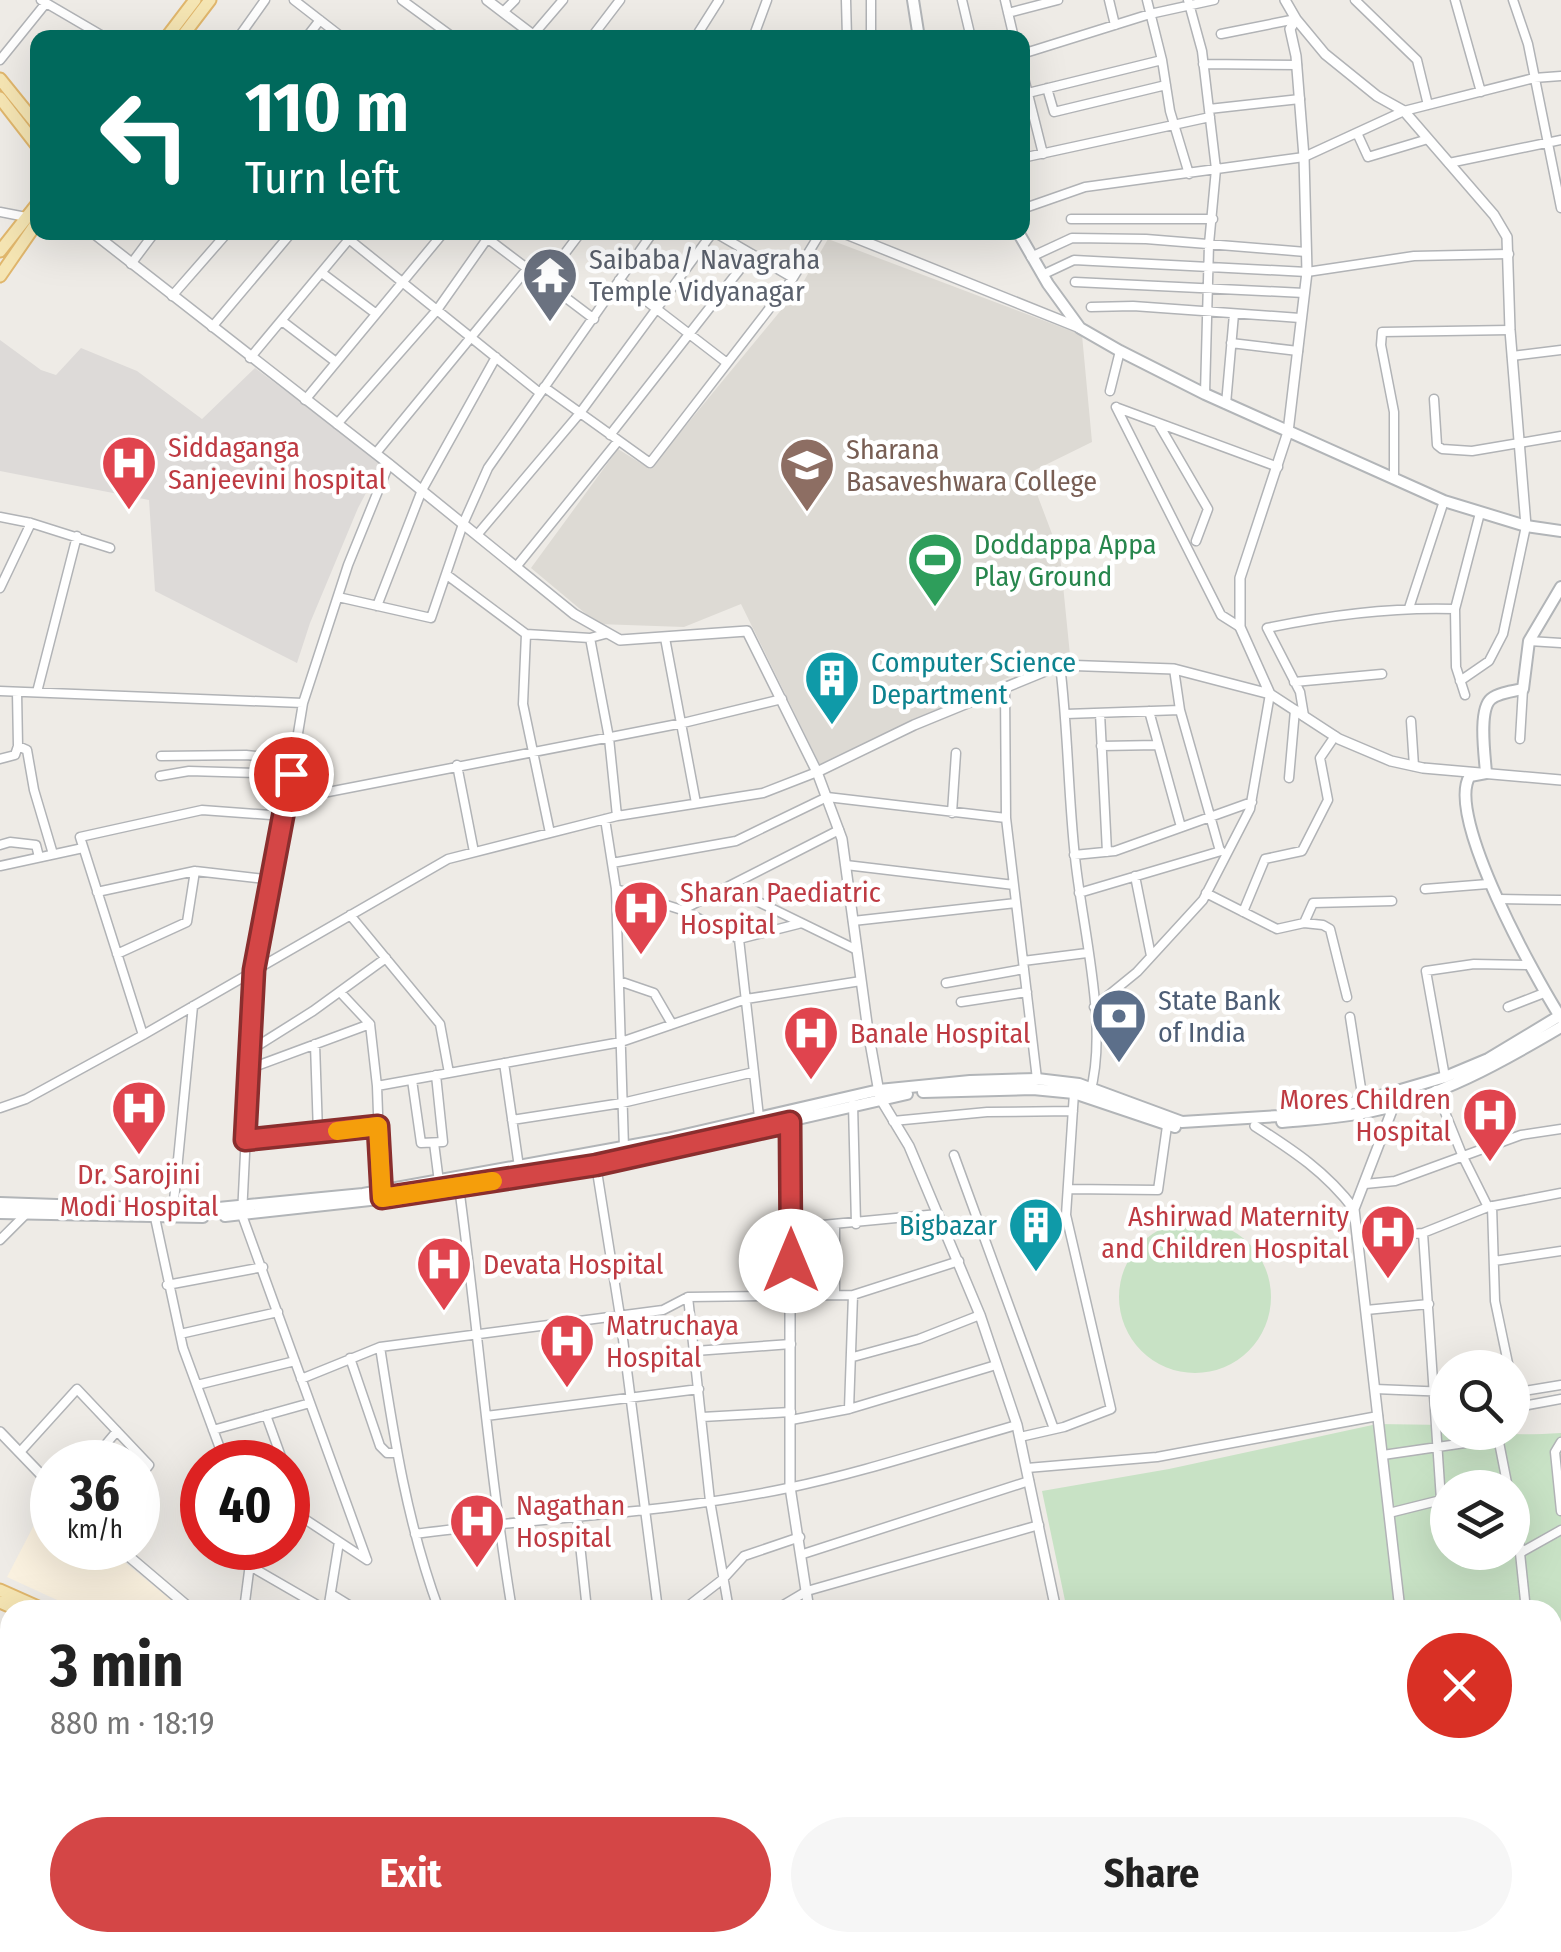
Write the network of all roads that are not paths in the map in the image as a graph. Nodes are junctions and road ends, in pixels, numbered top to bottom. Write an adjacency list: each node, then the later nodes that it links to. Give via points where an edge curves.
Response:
1 (195, 0): 34 (main road)
2 (210, 0): 35 (main road)
3 (265, 0): 36 (street)
4 (294, 0): 31 (street)
5 (402, 0): 39 (street)
6 (487, 0): 27 (street)
7 (515, 0): 27 (street)
8 (563, 0): 41 (street)
9 (620, 0): 42 (street)
10 (718, 0): 43 (street)
11 (767, 0): 44 (street)
12 (846, 0): 45 (street)
13 (870, 0): 46 (street)
14 (914, 0): 47 (main road)
15 (962, 0): 48 (street)
16 (1004, 0): 28 (street)
17 (1058, 0): 28 (street)
18 (1108, 0): 32 (street)
19 (1147, 0): 29 (street)
20 (1214, 0): 26 (street)
21 (1284, 0): 30 (street)
22 (1355, 0): 66 (street, via 1417,60)
23 (1455, 0): 62 (street)
24 (1513, 0): 57 (street)
25 (44, 2): 33 (street); 52 (street)
26 (1189, 3): 29 (street); 54 (street)
27 (504, 12): 40 (street)
28 (1008, 13): 49 (street)
29 (1150, 14): 32 (street); 53 (street)
30 (1296, 19): 50 (street); 55 (street, via 1290,28); 67 (street, via 1326,54)
31 (320, 20): 37 (street); 38 (street)
32 (1116, 25): 51 (street)
33 (92, 30)
34 (172, 30)
35 (187, 30)
36 (244, 30)
37 (312, 30)
38 (332, 30)
39 (443, 30)
40 (527, 30)
41 (540, 30)
42 (597, 30)
43 (700, 30)
44 (755, 30)
45 (847, 30)
46 (871, 30)
47 (916, 30)
48 (968, 30)
49 (1012, 30)
50 (1221, 34)
51 (1030, 52)
52 (0, 60)
53 (1162, 60): 59 (street); 60 (street)
54 (1203, 64): 55 (street); 68 (street)
55 (1297, 64): 64 (street)
56 (1561, 76): 57 (street)
57 (1534, 78): 62 (street); 75 (street)
58 (0, 79): 69 (main road)
59 (1166, 85): 60 (street, via 1054,112); 70 (street)
60 (1047, 88): 61 (street)
61 (1030, 92)
62 (1481, 92): 66 (street)
63 (0, 98): 72 (main road)
64 (1300, 98): 68 (street); 78 (street)
65 (1030, 101): 76 (street)
66 (1428, 105): 67 (street)
67 (1404, 111): 71 (street); 73 (street)
68 (1209, 113): 70 (street); 80 (street)
69 (30, 116)
70 (1174, 125): 76 (street); 81 (street)
71 (1357, 133): 73 (street, via 1368,157); 78 (street)
72 (30, 137)
73 (1428, 139): 79 (street)
74 (1561, 140): 75 (street)
75 (1549, 142): 79 (street); 83 (street)
76 (1043, 154): 77 (street)
77 (1030, 156)
78 (1304, 157): 80 (street); 108 (street)
79 (1449, 163): 109 (street, via 1494,215)
80 (1216, 169): 81 (street); 87 (street)
81 (1189, 174): 82 (street, via 1085,187)
82 (1030, 206)
83 (1561, 208)
84 (0, 212): 85 (street)
85 (30, 219)
86 (1071, 219): 87 (street)
87 (1213, 219): 106 (street)
88 (30, 221): 107 (main road)
89 (30, 223): 118 (main road)
90 (102, 240): 112 (street)
91 (149, 240): 112 (street)
92 (221, 240): 126 (street)
93 (285, 240): 136 (street)
94 (349, 240): 115 (street)
95 (356, 240): 123 (street)
96 (438, 240): 123 (street)
97 (486, 240): 128 (street)
98 (488, 240): 114 (street)
99 (575, 240): 121 (street)
100 (647, 240): 120 (street)
101 (707, 240): 129 (street)
102 (726, 240): 110 (street)
103 (816, 240): 119 (street)
104 (862, 240): 137 (street)
105 (1022, 240): 111 (main road)
106 (1209, 244): 108 (street); 111 (street, via 1072,238); 113 (street)
107 (0, 251)
108 (1306, 252): 116 (street)
109 (1509, 254): 116 (street, via 1414,256); 138 (street)
110 (751, 255): 119 (street); 139 (street)
111 (1031, 257): 117 (main road)
112 (131, 264): 126 (street)
113 (1208, 265): 116 (street); 117 (street, via 1074,260); 124 (street)
114 (527, 269): 121 (street); 140 (street)
115 (322, 272): 131 (street); 134 (street)
116 (1306, 272): 125 (street)
117 (1042, 275): 137 (main road)
118 (0, 276)
119 (793, 278): 149 (street)
120 (620, 280): 129 (street); 135 (street)
121 (544, 281): 135 (street)
122 (1075, 282): 124 (street)
123 (403, 283): 128 (street); 131 (street)
124 (1208, 288): 125 (street); 130 (street)
125 (1304, 294): 133 (street)
126 (172, 296): 136 (street)
127 (1091, 307): 130 (street)
128 (437, 310): 140 (street); 158 (street)
129 (656, 310): 139 (street); 156 (street)
130 (1206, 312): 132 (street); 152 (street)
131 (376, 313): 148 (street)
132 (1234, 314): 133 (street); 141 (street)
133 (1300, 318): 144 (street)
134 (282, 320): 147 (street); 148 (street)
135 (594, 320): 150 (street)
136 (212, 327): 147 (street)
137 (1080, 328): 143 (main road)
138 (1510, 330): 145 (street); 166 (street, via 1382,332 1394,412)
139 (689, 334): 149 (street); 161 (street)
140 (472, 338): 146 (street); 163 (street)
141 (1232, 342): 144 (street); 155 (street)
142 (1561, 350): 145 (street)
143 (1120, 351): 151 (street); 152 (main road)
144 (1298, 352): 159 (street)
145 (1512, 356): 162 (street)
146 (496, 357): 150 (street); 167 (street)
147 (250, 358): 154 (street)
148 (336, 362): 154 (street)
149 (727, 364): 161 (street, via 650,463)
150 (542, 390): 156 (street); 172 (street, via 488,468)
151 (1110, 391)
152 (1205, 394): 155 (main road)
153 (1434, 399): 162 (street, via 1438,448)
154 (306, 400): 158 (street)
155 (1226, 404): 159 (main road)
156 (580, 413): 161 (street); 175 (street)
157 (1158, 423): 165 (street); 177 (street, via 1208,509); 187 (street, via 1116,407 1221,615)
158 (337, 424): 163 (street)
159 (1288, 432): 165 (street); 166 (main road)
160 (1561, 436): 162 (street)
161 (614, 438): 179 (street)
162 (1520, 442): 173 (street)
163 (376, 454): 164 (street)
164 (390, 464): 167 (street); 183 (street)
165 (1278, 467): 187 (street, via 1240,578)
166 (1394, 480): 168 (main road)
167 (422, 490): 172 (street); 184 (street)
168 (1444, 501): 169 (main road); 185 (street)
169 (1480, 513): 173 (main road); 186 (street)
170 (0, 518): 171 (street)
171 (32, 523): 176 (street); 181 (street)
172 (463, 524): 175 (street); 180 (street)
173 (1526, 526): 174 (main road); 197 (street, via 1503,634 1489,661)
174 (1561, 532)
175 (477, 535): 179 (street)
176 (78, 536): 178 (street); 203 (street)
177 (1196, 541)
178 (110, 548)
179 (516, 567): 189 (street)
180 (447, 574): 184 (street, via 431,618); 188 (street)
181 (0, 588)
182 (1561, 588): 192 (main road)
183 (338, 597): 184 (street); 207 (street)
184 (377, 606)
185 (1409, 608): 186 (street); 198 (street, via 1267,628)
186 (1456, 609): 197 (street)
187 (1240, 627): 204 (street)
188 (526, 634): 190 (street); 221 (street, via 524,704)
189 (605, 634): 190 (street); 191 (street)
190 (590, 638): 216 (street)
191 (664, 638): 206 (street, via 747,630); 214 (street)
192 (1529, 641): 193 (street); 200 (main road)
193 (1561, 642)
194 (1060, 666): 195 (street); 199 (street); 212 (street)
195 (1174, 669): 204 (street); 208 (street)
196 (1382, 674): 198 (street)
197 (1460, 681): 205 (street)
198 (1294, 682): 211 (street)
199 (1005, 688): 228 (street); 242 (street)
200 (1522, 689): 217 (street); 229 (main road, via 1487,703)
201 (0, 691): 202 (street)
202 (17, 692): 203 (street); 219 (street)
203 (36, 692): 207 (street)
204 (1270, 694): 211 (street); 236 (street)
205 (1465, 696)
206 (782, 699): 214 (street); 228 (street)
207 (304, 704): 225 (street)
208 (1180, 710): 209 (street); 241 (street)
209 (1149, 711): 210 (street); 218 (street)
210 (1100, 713): 212 (street); 220 (street)
211 (1299, 713): 215 (street); 232 (street)
212 (1066, 714): 253 (street)
213 (1411, 721): 227 (street)
214 (683, 723): 216 (street); 237 (street)
215 (1335, 736): 227 (street); 274 (street, via 1320,758 1328,800 1302,851 1265,860)
216 (609, 738): 221 (street); 240 (street)
217 (1520, 739)
218 (1158, 745): 220 (street); 244 (street)
219 (18, 746): 224 (street); 252 (street, via 27,750)
220 (1101, 746): 251 (street)
221 (532, 752): 226 (street); 246 (street)
222 (956, 753): 238 (street)
223 (161, 756): 225 (street)
224 (0, 759)
225 (294, 760): 230 (street)
226 (458, 765): 235 (street); 250 (street)
227 (1414, 766): 229 (street)
228 (817, 772): 234 (street); 237 (street, via 763,793)
229 (1486, 773): 233 (street); 261 (main road, via 1470,776 1466,792)
230 (291, 774): 231 (street, via 189,770); 235 (street)
231 (160, 776)
232 (1289, 778)
233 (1561, 780)
234 (827, 797): 238 (street); 245 (street); 255 (street, via 736,841)
235 (287, 800): 239 (street)
236 (1252, 802): 241 (street); 249 (street)
237 (696, 804): 240 (street)
238 (952, 813): 242 (street)
239 (284, 816): 248 (street, via 202,810 80,837); 260 (street)
240 (616, 816): 243 (street)
241 (1209, 817): 244 (street); 249 (street)
242 (1006, 818): 262 (street)
243 (604, 819): 246 (street); 255 (street)
244 (1181, 827): 251 (street)
245 (839, 830): 256 (street); 264 (street)
246 (550, 833): 250 (street)
247 (0, 845): 254 (street, via 36,844)
248 (83, 848): 252 (street); 266 (street)
249 (1225, 850): 259 (street); 268 (street)
250 (474, 852): 275 (street, via 448,859)
251 (1107, 852): 253 (street)
252 (53, 854): 254 (street)
253 (1074, 855): 267 (street)
254 (39, 857): 257 (street)
255 (612, 863): 263 (street)
256 (846, 865): 262 (street); 276 (street)
257 (0, 866)
258 (195, 871): 260 (street); 266 (street); 281 (street, via 187,922)
259 (1135, 876): 267 (street); 283 (street)
260 (273, 880): 287 (street)
261 (1488, 884): 265 (street); 269 (main road)
262 (1014, 885): 272 (street)
263 (616, 888): 273 (street); 288 (street)
264 (730, 888): 273 (street); 278 (street)
265 (1425, 889)
266 (97, 892): 281 (street)
267 (1079, 893): 282 (street)
268 (1206, 894): 274 (street); 283 (street)
269 (1500, 898): 270 (street); 286 (main road)
270 (1561, 900)
271 (1392, 902): 277 (street, via 1312,903)
272 (1016, 903): 276 (street); 285 (street)
273 (682, 910): 279 (street)
274 (1243, 912): 277 (street, via 1277,930)
275 (350, 915): 284 (street); 287 (street)
276 (853, 922): 280 (street)
277 (1304, 923): 294 (street, via 1330,930)
278 (798, 924): 279 (street); 280 (street)
279 (739, 939): 295 (street)
280 (857, 950): 289 (street)
281 (117, 954): 304 (street)
282 (1087, 954): 285 (street); 299 (street)
283 (1151, 956): 299 (street)
284 (386, 958): 291 (street); 311 (street, via 440,1024)
285 (1024, 965): 290 (street); 292 (street)
286 (1529, 965): 293 (main road); 313 (street, via 1426,971)
287 (254, 970): 297 (street); 307 (street)
288 (619, 981): 303 (street, via 654,992); 305 (street)
289 (861, 981): 295 (street); 320 (street)
290 (946, 982)
291 (340, 992): 302 (street); 307 (street)
292 (1027, 992): 296 (street); 315 (street)
293 (1544, 993): 298 (street); 301 (main road)
294 (1348, 997)
295 (746, 999): 303 (street); 310 (street)
296 (961, 1002)
297 (193, 1006): 304 (street); 353 (street)
298 (1508, 1007)
299 (1094, 1008): 318 (street)
300 (1350, 1017): 321 (street)
301 (1561, 1019): 313 (main road); 317 (main road, via 1479,1075)
302 (370, 1024): 306 (street); 316 (street)
303 (672, 1024): 305 (street)
304 (143, 1035): 325 (street)
305 (620, 1042): 308 (street); 322 (street)
306 (316, 1044): 309 (street); 335 (street)
307 (251, 1050): 309 (street)
308 (504, 1063): 311 (street); 328 (street)
309 (251, 1068): 336 (street)
310 (754, 1072): 322 (street); 327 (street)
311 (449, 1073): 312 (street)
312 (436, 1075): 314 (street); 337 (street, via 444,1142)
313 (1445, 1078): 321 (main road)
314 (412, 1080): 316 (street); 337 (street, via 421,1143)
315 (1037, 1080): 318 (main road); 320 (main road)
316 (376, 1086): 331 (street)
317 (1436, 1090): 324 (main road); 340 (street)
318 (1090, 1092): 319 (main road); 321 (main road, via 1197,1124); 332 (main road)
319 (1074, 1093): 320 (main road); 326 (street)
320 (879, 1094): 323 (main road); 327 (main road); 329 (street)
321 (1363, 1101)
322 (622, 1102): 328 (street); 338 (street)
323 (852, 1104): 330 (main road); 358 (street)
324 (1394, 1105): 333 (main road); 345 (street)
325 (0, 1108)
326 (1073, 1111): 329 (street); 346 (street)
327 (760, 1117): 338 (main road)
328 (512, 1120): 342 (street)
329 (893, 1120): 357 (street)
330 (790, 1122): 341 (main road); 360 (street)
331 (378, 1126): 335 (street); 348 (street)
332 (1167, 1126): 333 (main road); 346 (street, via 1158,1190)
333 (1255, 1126): 352 (street, via 1312,1162)
334 (1561, 1129): 340 (street, via 1521,1135)
335 (318, 1133): 336 (street)
336 (245, 1140): 354 (street)
337 (434, 1142): 343 (street)
338 (624, 1148): 342 (main road)
339 (954, 1155): 407 (street)
340 (1462, 1157): 345 (street, via 1394,1181); 350 (street)
341 (596, 1165): 344 (main road); 377 (street)
342 (519, 1167): 344 (main road)
343 (440, 1182): 344 (main road); 348 (main road)
344 (458, 1183): 348 (main road); 378 (street)
345 (1364, 1184): 352 (street)
346 (1068, 1189): 407 (street, via 1066,1215 1110,1409)
347 (1561, 1192): 350 (street)
348 (382, 1195): 354 (main road)
349 (0, 1203): 351 (main road)
350 (1490, 1206): 361 (street); 366 (street)
351 (29, 1209): 355 (main road); 356 (main road); 363 (street)
352 (1354, 1209): 362 (street)
353 (173, 1210): 354 (main road); 356 (main road)
354 (242, 1211): 356 (main road); 367 (street)
355 (0, 1214)
356 (154, 1214): 368 (street)
357 (938, 1214): 358 (street); 365 (street)
358 (856, 1224): 359 (street)
359 (835, 1225): 360 (street); 370 (street)
360 (791, 1228): 369 (street)
361 (1423, 1233): 362 (street); 373 (street)
362 (1357, 1238): 374 (street)
363 (0, 1240)
364 (1561, 1251): 366 (street)
365 (959, 1261): 371 (street); 376 (street)
366 (1494, 1261): 383 (street)
367 (263, 1267): 368 (street); 375 (street)
368 (167, 1285): 379 (street)
369 (791, 1294): 370 (street); 372 (street); 380 (street)
370 (835, 1294): 371 (street)
371 (852, 1295): 385 (street)
372 (688, 1298): 377 (street); 384 (street)
373 (1429, 1304): 374 (street); 382 (street)
374 (1366, 1310): 393 (street)
375 (278, 1312): 379 (street); 387 (street)
376 (980, 1315): 385 (street); 388 (street)
377 (620, 1316): 378 (street); 396 (street)
378 (479, 1332): 381 (street); 402 (street)
379 (180, 1334): 391 (street)
380 (791, 1344): 384 (street); 403 (street)
381 (380, 1347): 386 (street); 420 (street)
382 (1433, 1350)
383 (1505, 1350)
384 (695, 1351): 394 (street)
385 (852, 1357): 400 (street)
386 (350, 1358): 389 (street); 420 (street, via 380,1446)
387 (295, 1361): 389 (street); 391 (street)
388 (996, 1365): 400 (street); 406 (street)
389 (301, 1379): 398 (street)
390 (1561, 1384): 392 (street)
391 (197, 1385): 408 (street)
392 (1530, 1388)
393 (1375, 1389): 395 (street); 404 (street)
394 (699, 1390): 396 (street); 405 (street)
395 (1430, 1392)
396 (630, 1397): 402 (street); 427 (street)
397 (1561, 1399): 399 (street)
398 (310, 1403): 401 (street); 437 (street, via 367,1560)
399 (1530, 1405)
400 (849, 1409): 403 (street)
401 (266, 1415): 408 (street); 415 (street)
402 (486, 1416): 432 (street)
403 (791, 1416): 405 (street); 425 (street)
404 (1378, 1416): 421 (street); 423 (street, via 1157,1456)
405 (702, 1417): 426 (street)
406 (1018, 1425): 411 (street); 425 (street)
407 (1054, 1429): 411 (street)
408 (213, 1430): 414 (street)
409 (0, 1432): 419 (street)
410 (117, 1432): 412 (street); 413 (street); 419 (street, via 77,1390)
411 (1020, 1437): 423 (street)
412 (110, 1440)
413 (125, 1440)
414 (217, 1440)
415 (275, 1440)
416 (1561, 1442): 428 (street)
417 (1430, 1449): 421 (street)
418 (1439, 1450): 429 (street, via 1441,1502)
419 (20, 1452): 422 (street)
420 (395, 1454): 435 (street)
421 (1383, 1455): 429 (street)
422 (30, 1463)
423 (1027, 1468): 424 (street)
424 (1029, 1481): 433 (street); 439 (street)
425 (790, 1488): 426 (street); 436 (street)
426 (710, 1501): 427 (street); 444 (street)
427 (644, 1510): 430 (street); 455 (street)
428 (1561, 1511)
429 (1390, 1513): 461 (street)
430 (577, 1516): 432 (street); 454 (street)
431 (310, 1523): 437 (street)
432 (498, 1523): 435 (street); 453 (street)
433 (1040, 1525): 445 (street); 460 (street)
434 (1561, 1530): 438 (street)
435 (415, 1534): 452 (street)
436 (800, 1537): 439 (street); 444 (street, via 744,1556)
437 (340, 1542): 446 (street)
438 (1530, 1547)
439 (803, 1554): 445 (street)
440 (145, 1570): 447 (street)
441 (249, 1570): 448 (street)
442 (257, 1570): 449 (street)
443 (1523, 1570): 462 (street)
444 (723, 1579): 456 (street); 457 (street)
445 (806, 1591): 458 (street); 459 (street)
446 (331, 1594): 450 (street); 451 (street)
447 (180, 1600)
448 (245, 1600)
449 (310, 1600)
450 (330, 1600)
451 (341, 1600)
452 (435, 1600)
453 (510, 1600)
454 (586, 1600)
455 (657, 1600)
456 (696, 1600)
457 (727, 1600)
458 (791, 1600)
459 (807, 1600)
460 (1054, 1600)
461 (1399, 1600)
462 (1525, 1600)

